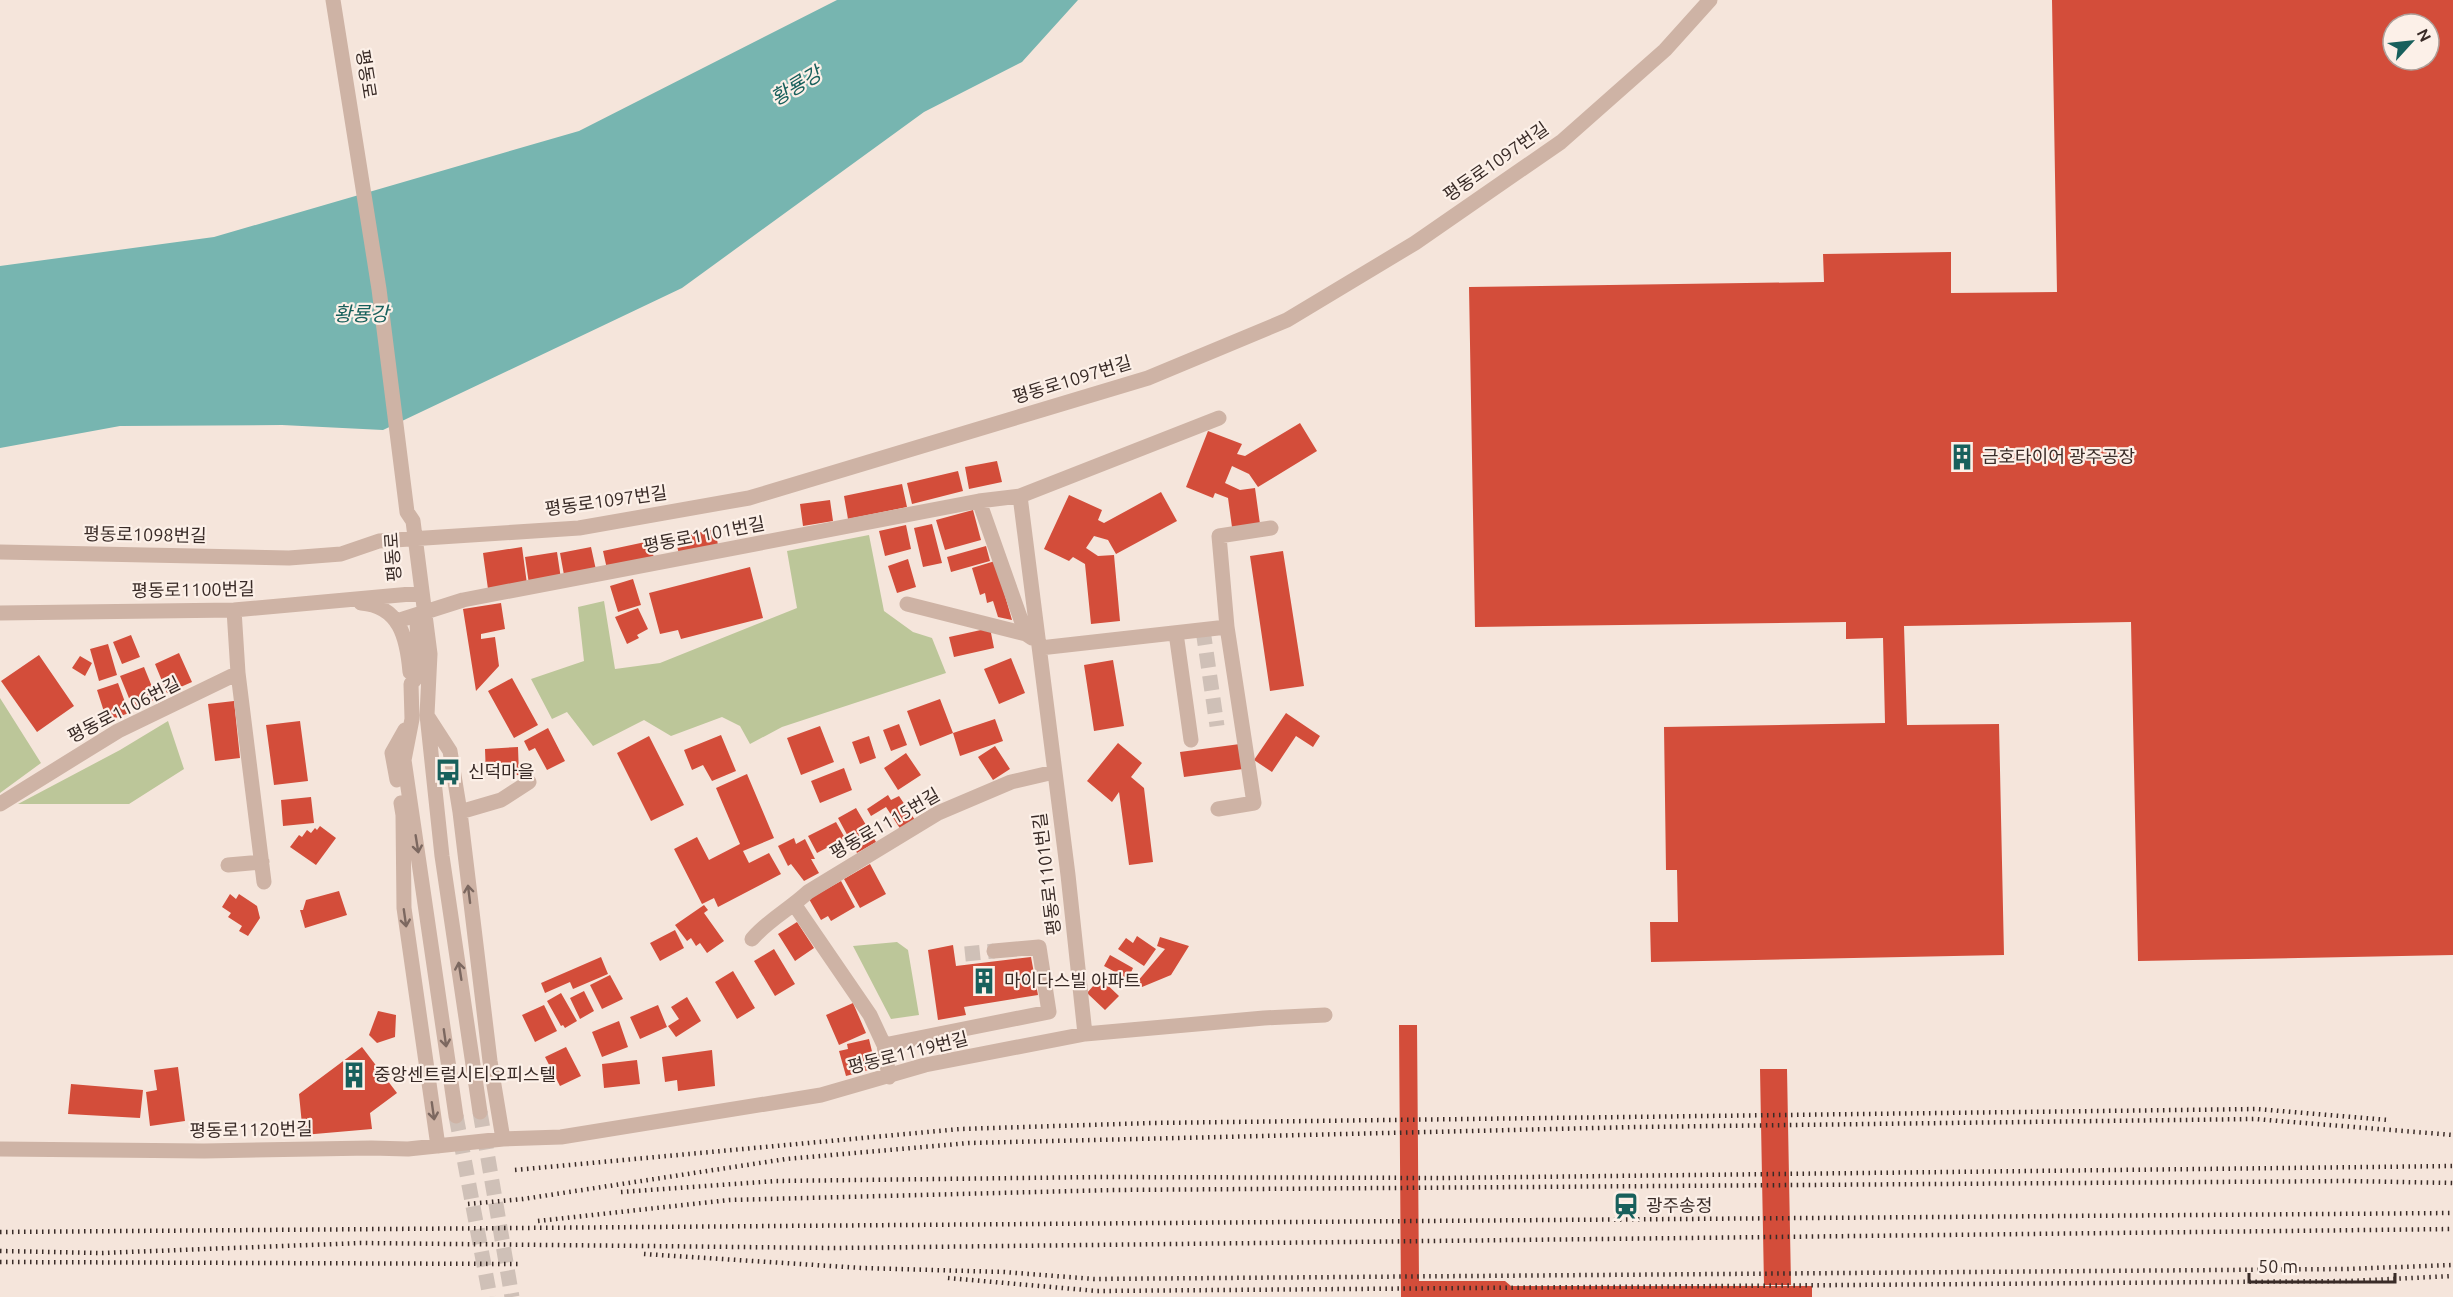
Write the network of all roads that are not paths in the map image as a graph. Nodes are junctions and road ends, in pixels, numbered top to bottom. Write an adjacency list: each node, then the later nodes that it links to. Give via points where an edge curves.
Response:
1 (333, 0): 7 (street, 평동로)
2 (1710, 0): 7 (street, 평동로1097번길, via 1665,50 1561,142 1415,243 1266,329 1148,378 749,498 579,528)
3 (1219, 418): 4 (street, 평동로1101번길)
4 (1020, 496): 5 (street, 평동로1101번길); 20 (street, 평동로1101번길)
5 (979, 501): 15 (street, 평동로1101번길, via 463,600); 19 (street)
6 (1271, 528): 17 (street, via 1218,536)
7 (414, 539): 9 (street, 평동로1097번길, via 379,541); 10 (street, 평동로)
8 (0, 552): 9 (street, 평동로1098번길, via 289,558)
9 (341, 555)
10 (418, 593): 11 (street, 평동로1100번길); 15 (street, 평동로)
11 (346, 601): 13 (street, 평동로1100번길); 16 (street, via 376,604)
12 (907, 604): 19 (street)
13 (234, 610): 14 (street, 평동로1100번길); 21 (street)
14 (0, 612)
15 (421, 614): 16 (street, 평동로1101번길); 22 (street, 평동로, via 420,673); 23 (street, 평동로, via 430,654)
16 (397, 621): 22 (street, via 407,647)
17 (1227, 627): 18 (street); 28 (street, via 1254,804)
18 (1176, 633): 20 (street); 24 (street)
19 (1026, 634): 20 (street)
20 (1040, 645): 25 (street, 평동로1101번길)
21 (238, 673): 27 (street, 평동로1106번길, via 118,730); 30 (street)
22 (411, 684): 23 (street, 평동로)
23 (419, 717): 29 (street, via 450,751); 42 (street, 평동로, one-way to 23); 43 (street, 평동로, one-way to 43, via 404,760); 45 (street, one-way to 45, via 392,753 403,815 404,908)
24 (1191, 740)
25 (1054, 772): 33 (street, 평동로1115번길, via 1011,782 938,813); 38 (street, 평동로1101번길)
26 (529, 782): 29 (street, via 501,800)
27 (0, 804)
28 (1218, 809)
29 (460, 812): 44 (street, one-way to 29)
30 (262, 862): 31 (street); 32 (street)
31 (228, 865)
32 (264, 882)
33 (794, 904): 34 (street, 평동로1115번길, via 764,925); 40 (street, via 870,1015)
34 (752, 939)
35 (994, 951): 36 (street, via 1039,947)
36 (1049, 1012): 39 (street); 40 (street)
37 (1325, 1016): 38 (street, 평동로1119번길)
38 (1085, 1034): 39 (street, 평동로1119번길)
39 (1054, 1040): 41 (street, 평동로1119번길, via 925,1065)
40 (884, 1045): 41 (street)
41 (889, 1077): 44 (street, 평동로1119번길, via 821,1095 570,1136)
42 (480, 1112)
43 (456, 1116)
44 (503, 1139): 45 (street, 평동로1120번길)
45 (438, 1146): 46 (street, 평동로1120번길, via 204,1151)
46 (0, 1149)

